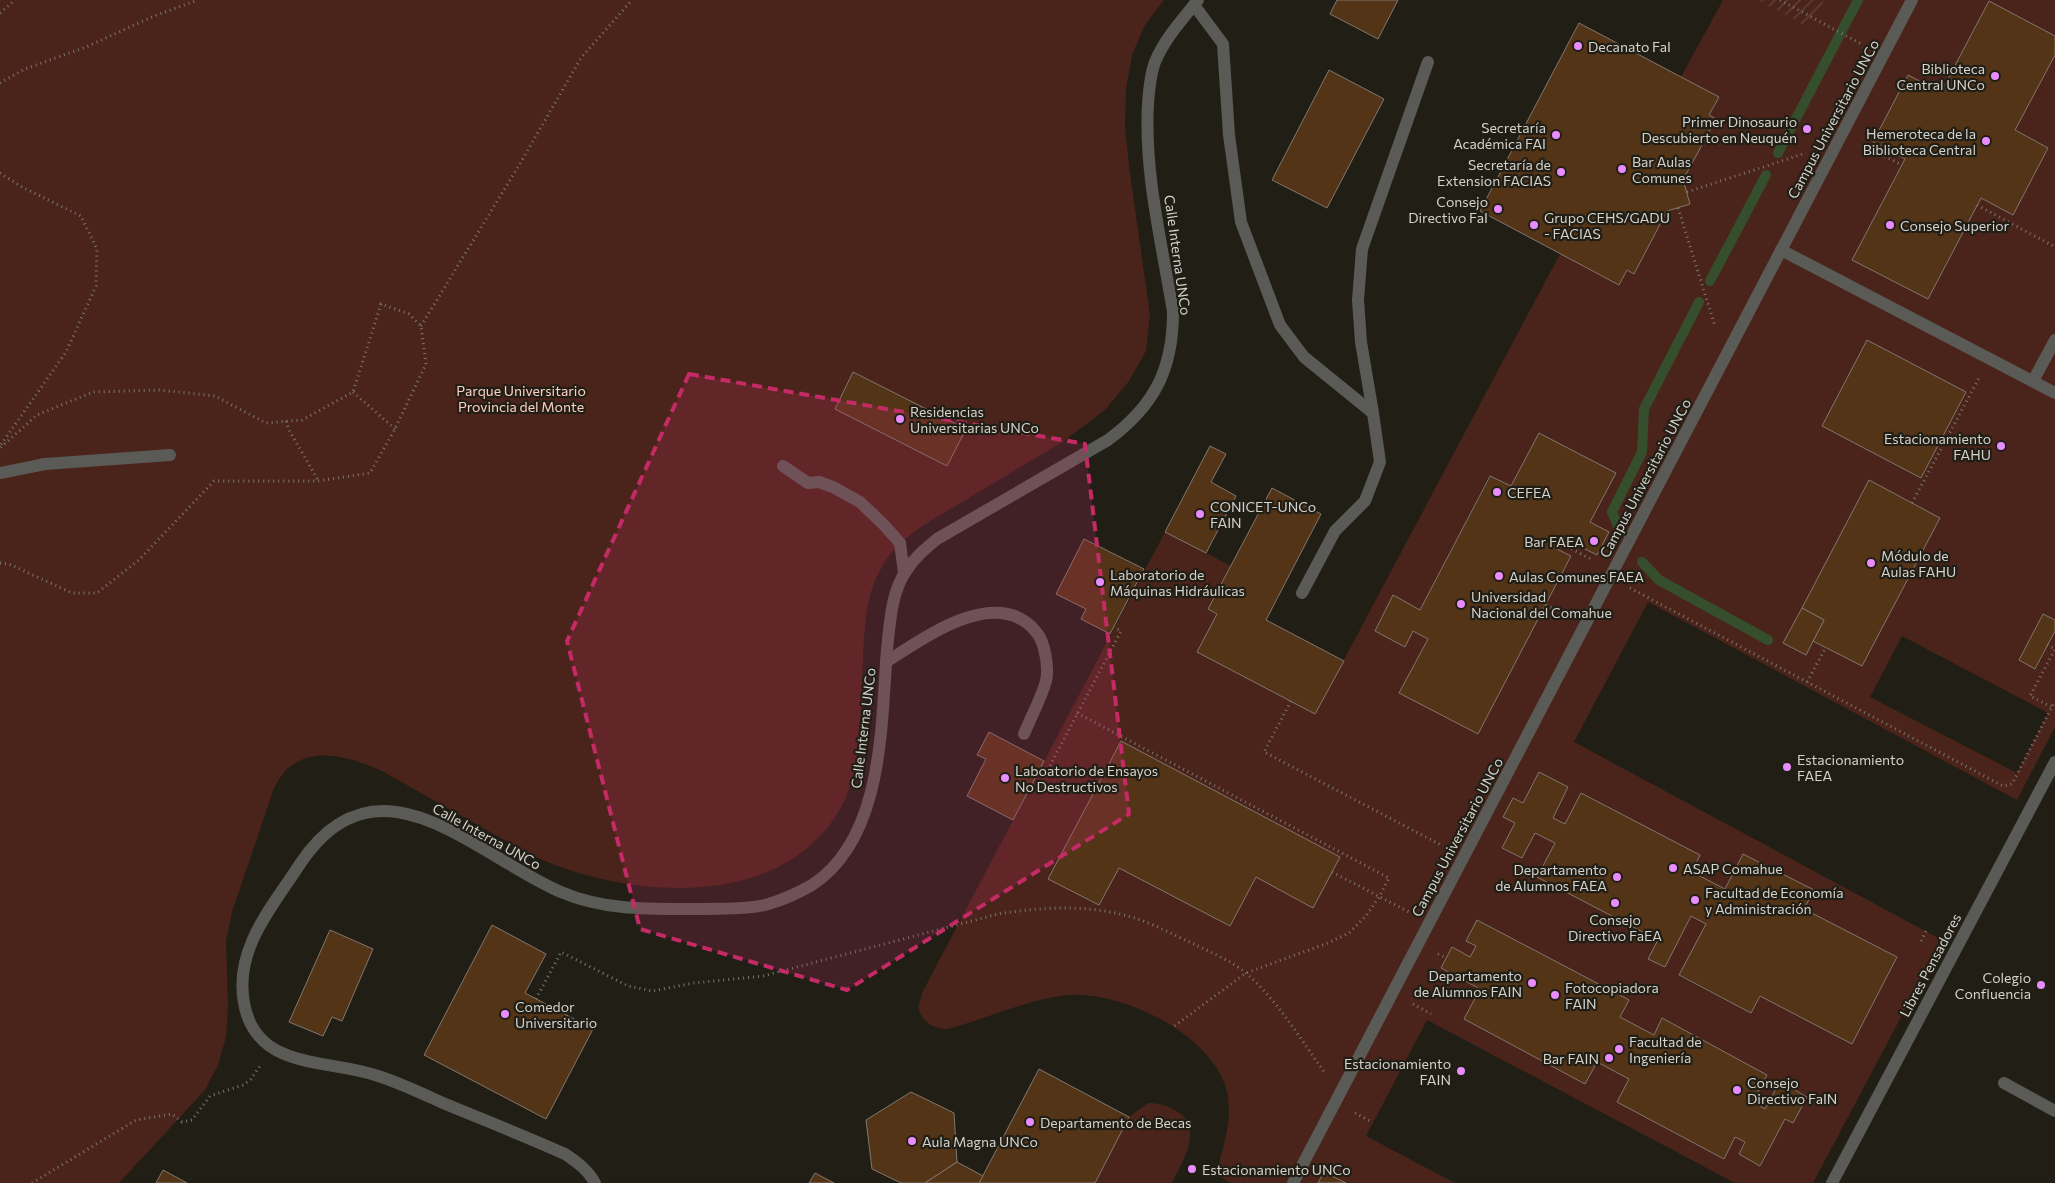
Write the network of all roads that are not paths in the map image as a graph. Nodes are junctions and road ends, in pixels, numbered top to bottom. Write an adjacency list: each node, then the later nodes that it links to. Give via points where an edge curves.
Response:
1 (1912, 0): 4 (street, Campus Universitario UNCo)
2 (1196, 2): 8 (street, via 1223,44 1229,136 1242,222 1280,325 1304,357); 12 (street, Calle Interna UNCo, via 1165,42 1154,64 1150,88 1151,176 1173,312 1169,358 1158,385 1128,426 937,540 919,554)
3 (1428, 62): 8 (street, via 1362,249 1358,300 1361,342)
4 (1781, 250): 6 (street); 20 (street, Campus Universitario UNCo)
5 (2055, 340): 6 (street)
6 (2033, 381): 7 (street)
7 (2055, 393)
8 (1373, 413): 13 (street, via 1380,462 1365,501 1334,530)
9 (170, 455): 11 (street, via 45,464)
10 (784, 466): 12 (street, via 808,483 819,482 833,487 860,502 900,543)
11 (0, 473)
12 (904, 573): 14 (street, Calle Interna UNCo, via 890,622)
13 (1302, 593)
14 (886, 662): 15 (street, Calle Interna UNCo, via 927,636 981,612 1003,612 1024,621 1044,644 1046,679); 19 (street, Calle Interna UNCo, via 876,774 854,838 835,865 812,884 789,896 764,905 738,908 619,908 588,902 535,879 426,818 389,810 352,818 319,840 260,924 245,958 242,978 246,1012 255,1031 271,1048 300,1059 387,1079 565,1154 590,1174)
15 (1024, 734)
16 (2055, 762): 21 (street, Libres Pensadores)
17 (2004, 1083): 18 (street)
18 (2055, 1111)
19 (595, 1183)
20 (1293, 1183)
21 (1832, 1183)

